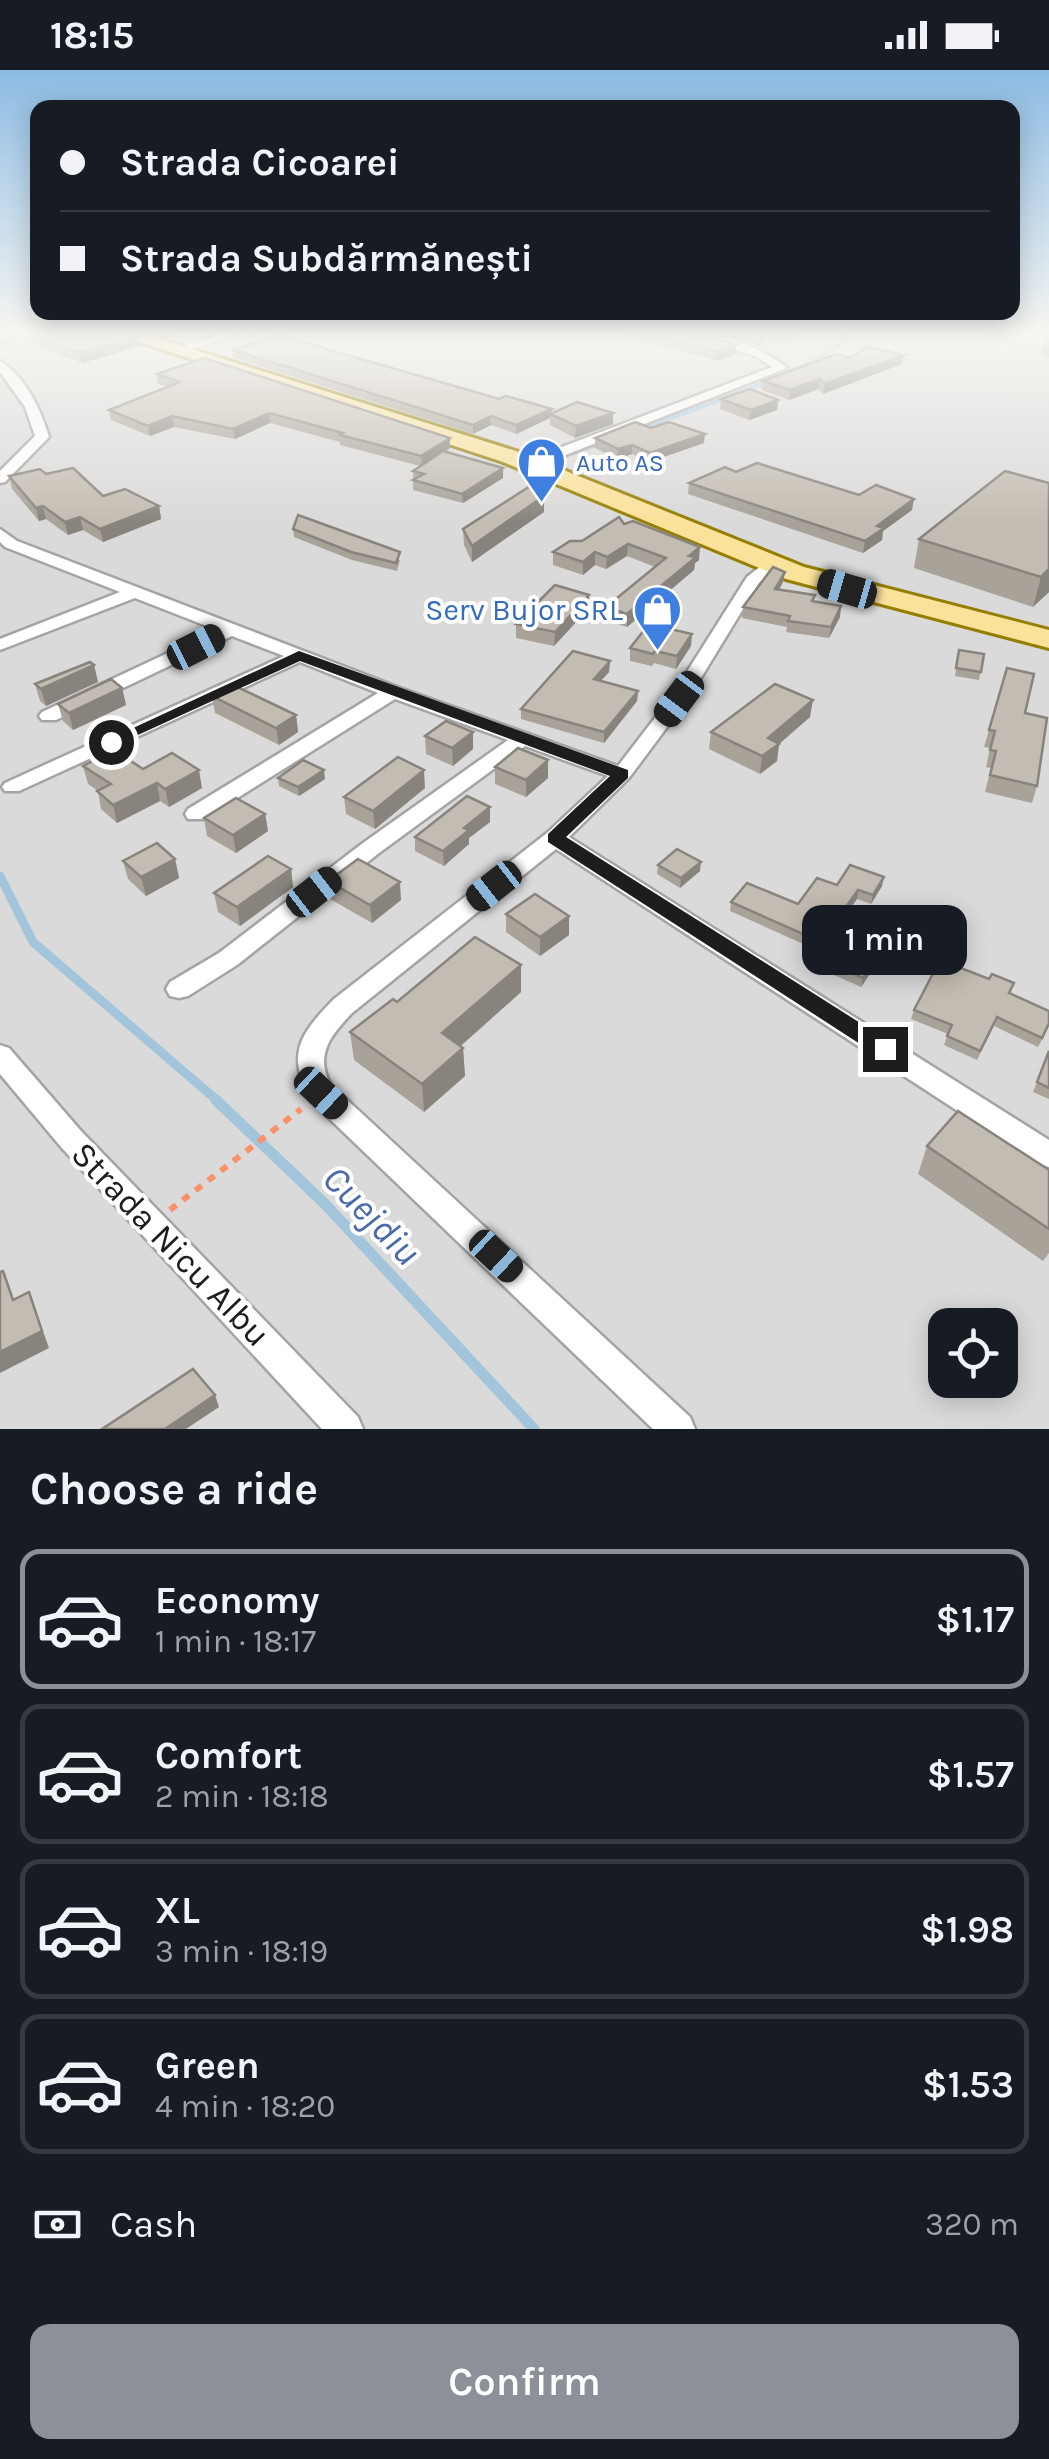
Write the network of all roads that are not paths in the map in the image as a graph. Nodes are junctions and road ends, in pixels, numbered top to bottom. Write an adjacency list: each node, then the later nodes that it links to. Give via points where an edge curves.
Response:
1 (25, 395): 5 (street, via 42,436)
2 (316, 395): 4 (main road)
3 (709, 395): 4 (street)
4 (530, 464): 7 (main road)
5 (0, 480)
6 (0, 534): 8 (street)
7 (772, 565): 10 (main road); 16 (street, via 753,580 679,699)
8 (135, 592): 9 (street); 11 (street)
9 (232, 629): 12 (street); 14 (street)
10 (1049, 639)
11 (0, 645)
12 (299, 656): 13 (street); 17 (street)
13 (393, 692): 15 (street); 18 (street)
14 (48, 716)
15 (523, 738): 16 (street); 20 (street, via 228,959)
16 (622, 774): 19 (street)
17 (12, 787)
18 (196, 814)
19 (555, 838): 22 (street); 24 (street, via 342,1006 317,1032 308,1074)
20 (179, 988)
21 (0, 1056): 23 (street, Strada Nicu Albu)
22 (1049, 1154)
23 (346, 1429)
24 (678, 1429)

